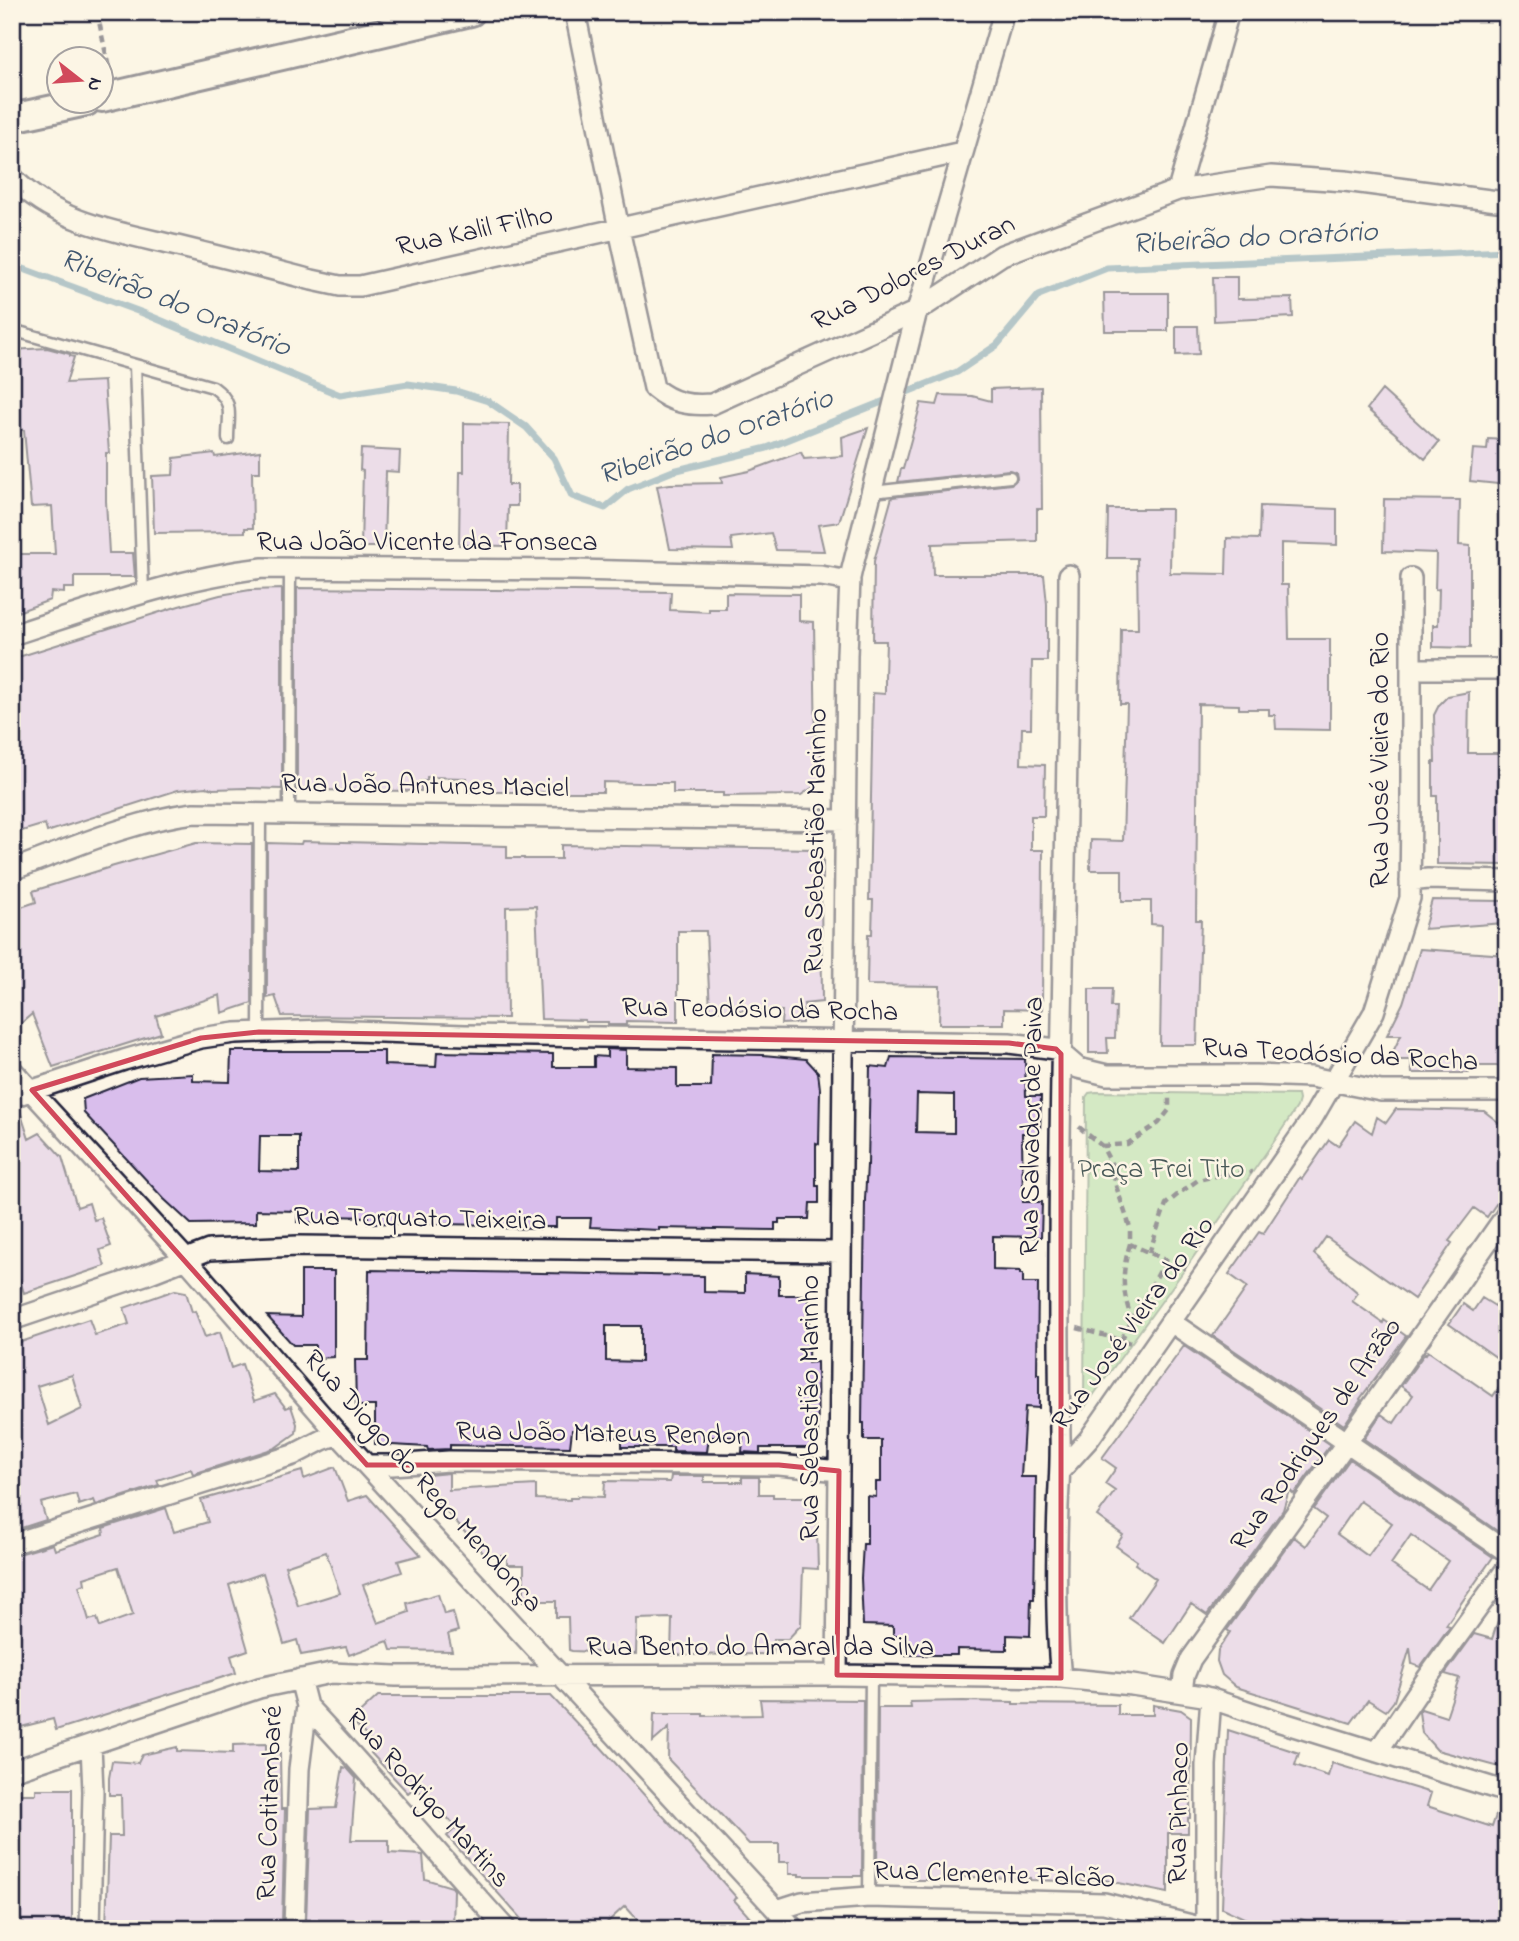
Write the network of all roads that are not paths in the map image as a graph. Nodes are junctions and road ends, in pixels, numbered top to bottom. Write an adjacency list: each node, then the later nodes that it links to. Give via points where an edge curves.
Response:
1 (471, 12): 5 (main road)
2 (575, 12): 12 (street)
3 (1004, 12): 8 (street, Rua Sebastião Marinho)
4 (1229, 12): 10 (street)
5 (116, 95)
6 (46, 111): 7 (main road)
7 (12, 118)
8 (962, 152): 12 (street, Rua Kalil Filho); 13 (street, Rua Sebastião Marinho)
9 (12, 177): 12 (street, Rua Kalil Filho, via 55,211 91,225 340,286 360,286)
10 (1178, 190): 11 (street, Rua Dolores Duran, via 1271,176); 13 (street, Rua Dolores Duran, via 1002,255)
11 (1497, 201)
12 (619, 229): 13 (street, Rua Dolores Duran, via 654,388 680,403 712,404)
13 (917, 311): 18 (street, Rua Sebastião Marinho)
14 (12, 330): 15 (lane)
15 (135, 365): 16 (lane, via 213,387 222,394 229,402); 23 (lane)
16 (228, 439)
17 (1010, 478): 18 (lane)
18 (872, 492): 22 (street, Rua Sebastião Marinho)
19 (290, 568): 22 (street, Rua João Vicente da Fonseca, via 589,570 821,576); 23 (street, Rua João Vicente da Fonseca, via 238,571); 28 (lane)
20 (1069, 575): 35 (street, Rua Salvador de Paiva)
21 (1411, 578): 25 (street, Rua José Vieira do Rio)
22 (850, 581): 29 (street, Rua Sebastião Marinho)
23 (143, 593): 24 (street, Rua João Vicente da Fonseca)
24 (12, 635)
25 (1411, 668): 26 (street); 31 (street, Rua José Vieira do Rio)
26 (1507, 669)
27 (260, 814): 28 (street, Rua João Antunes Maciel); 30 (street, Rua João Antunes Maciel, via 173,816); 33 (lane)
28 (289, 814): 29 (street, Rua João Antunes Maciel)
29 (846, 820): 34 (street, Rua Sebastião Marinho)
30 (12, 870)
31 (1410, 881): 32 (street); 37 (street, Rua José Vieira do Rio, via 1410,898 1374,1012)
32 (1507, 881)
33 (259, 1032): 34 (street, Rua Teodósio da Rocha); 38 (street, Rua Teodósio da Rocha, via 201,1038)
34 (843, 1040): 35 (street, Rua Teodósio da Rocha, via 1009,1043 1056,1049); 42 (street, Rua Sebastião Marinho)
35 (1061, 1054): 37 (street, Rua Teodósio da Rocha, via 1078,1068 1107,1075 1298,1076); 49 (street, Rua Salvador de Paiva)
36 (12, 1070): 38 (street, Rua Diogo do Rego Mendonça)
37 (1334, 1082): 39 (street, Rua Teodósio da Rocha, via 1381,1091); 45 (street, Rua José Vieira do Rio)
38 (32, 1090): 40 (street, Rua Teodósio da Rocha); 43 (street, Rua Diogo do Rego Mendonça)
39 (1507, 1091)
40 (12, 1097)
41 (1507, 1214): 47 (street, Rua Rodrigues de Arzão)
42 (840, 1252): 43 (street, Rua Torquato Teixeira, via 298,1246 209,1250); 50 (street, Rua Sebastião Marinho)
43 (186, 1259): 44 (street, Rua Torquato Teixeira); 46 (street, Rua Diogo do Rego Mendonça)
44 (12, 1320)
45 (1171, 1322): 47 (street); 49 (street, Rua José Vieira do Rio, via 1089,1439)
46 (338, 1434): 48 (street, Rua Diogo do Rego Mendonça); 51 (street, via 293,1455)
47 (1347, 1442): 52 (street); 59 (street, Rua Rodrigues de Arzão, via 1191,1659)
48 (368, 1465): 50 (street, Rua João Mateus Rendon, via 449,1461 779,1465); 54 (street, Rua Diogo do Rego Mendonça)
49 (1061, 1469): 57 (street, Rua Salvador de Paiva, via 1057,1641)
50 (839, 1471): 55 (street, Rua Sebastião Marinho)
51 (12, 1544)
52 (1507, 1552)
53 (1507, 1568): 63 (street)
54 (559, 1675): 55 (street, Rua Bento do Amaral da Silva); 58 (street, Rua Bento do Amaral da Silva, via 331,1673); 67 (street, Rua Diogo do Rego Mendonça)
55 (837, 1675): 56 (street, Rua Bento do Amaral da Silva)
56 (871, 1675): 57 (street, Rua Bento do Amaral da Silva); 66 (lane)
57 (1061, 1678): 59 (street, Rua Bento do Amaral da Silva)
58 (300, 1679): 61 (street, Rua Cotitambaré); 62 (street, Rua Bento do Amaral da Silva, via 260,1688)
59 (1182, 1692): 60 (street, Rua Bento do Amaral da Silva)
60 (1211, 1698): 63 (street, Rua Bento do Amaral da Silva); 69 (street, Rua Pinhaco, via 1206,1765)
61 (307, 1706): 71 (street, Rua Cotitambaré, via 299,1769); 72 (street, Rua Rodrigo Martins)
62 (92, 1745): 64 (street, Rua Bento do Amaral da Silva); 70 (street)
63 (1377, 1752): 65 (street, Rua Bento do Amaral da Silva)
64 (12, 1771)
65 (1507, 1792)
66 (869, 1898): 67 (street, Rua Clemente Falcão, via 802,1902); 68 (street, Rua Clemente Falcão, via 1104,1903)
67 (777, 1910): 73 (street, Rua Diogo do Rego Mendonça)
68 (1147, 1922): 69 (street, Rua Clemente Falcão)
69 (1207, 1928)
70 (90, 1929)
71 (294, 1929)
72 (506, 1929)
73 (794, 1929)

